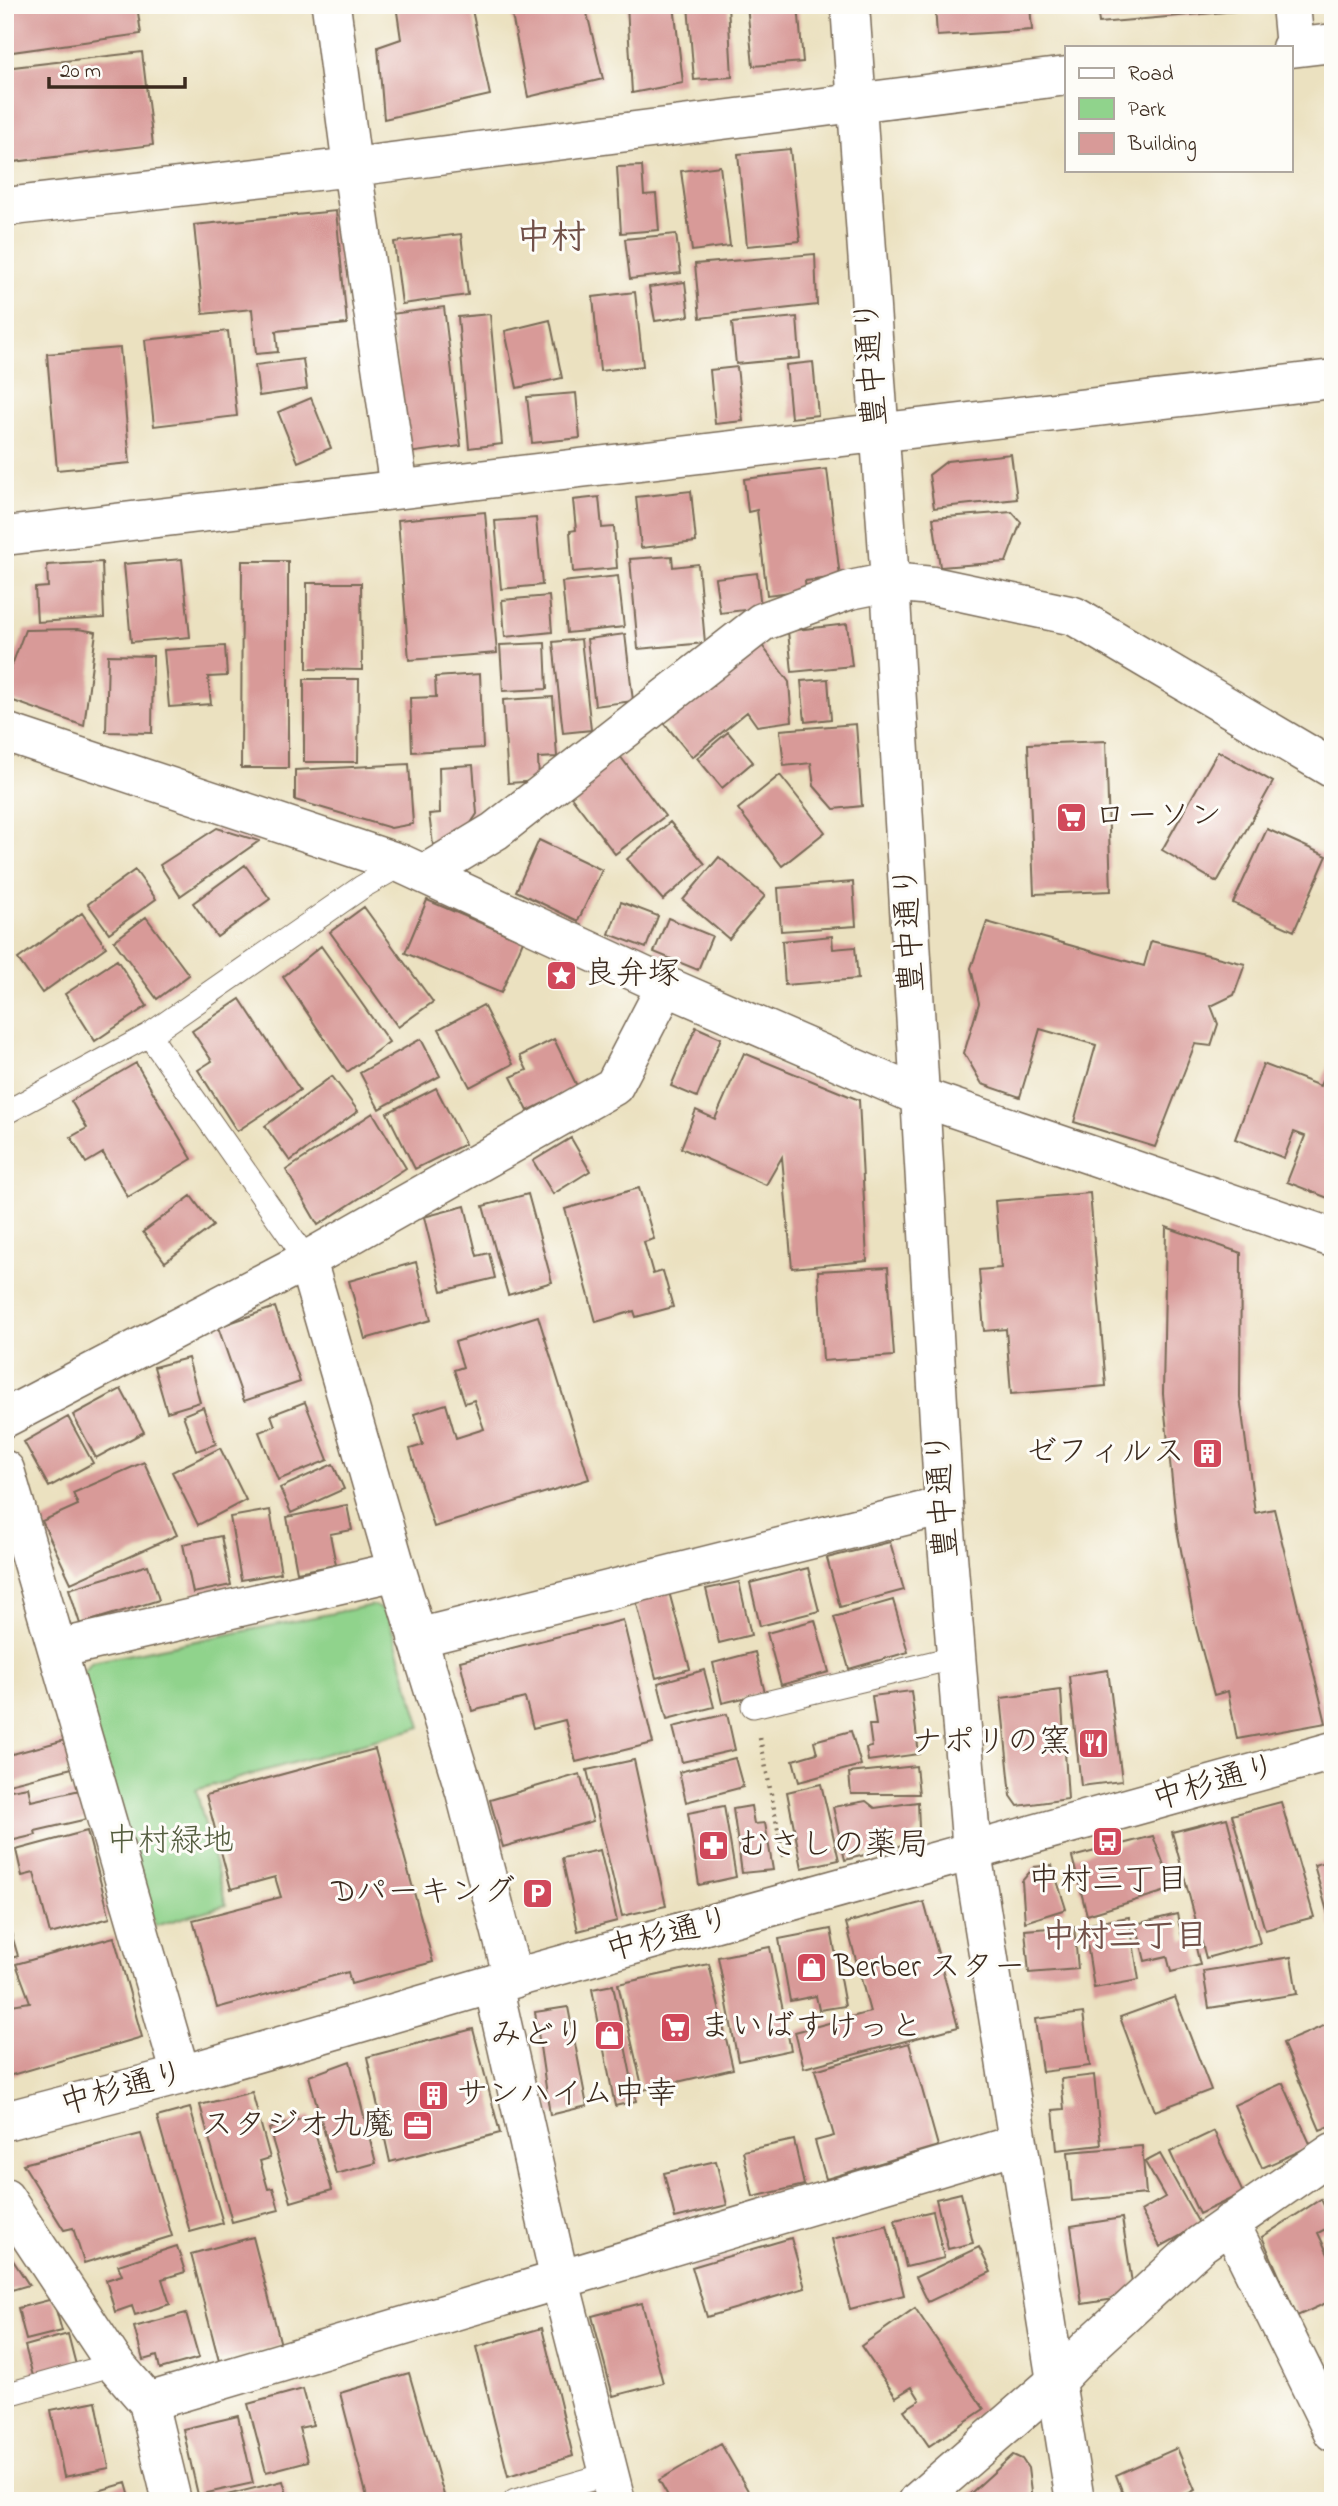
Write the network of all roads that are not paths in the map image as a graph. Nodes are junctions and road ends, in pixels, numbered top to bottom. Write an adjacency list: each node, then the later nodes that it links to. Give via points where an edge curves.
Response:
1 (331, 5): 8 (street)
2 (850, 5): 7 (street, 豊中通り)
3 (1291, 5): 5 (street)
4 (1333, 43): 5 (street)
5 (1293, 48)
6 (1065, 76): 7 (street)
7 (855, 103): 8 (street); 11 (street, 豊中通り)
8 (352, 167): 9 (street); 12 (street)
9 (5, 208)
10 (1333, 379): 11 (street)
11 (878, 433): 12 (street); 14 (street, 豊中通り)
12 (399, 489): 13 (street)
13 (5, 536)
14 (890, 582): 16 (street, via 933,586 1074,616); 17 (street, via 850,590 762,622 495,831); 20 (street, 豊中通り)
15 (5, 732): 17 (street)
16 (1333, 769)
17 (413, 869): 18 (street); 19 (lane, via 362,887)
18 (666, 986): 20 (street); 23 (street, via 614,1086)
19 (149, 1035): 21 (lane); 23 (lane)
20 (920, 1097): 22 (street); 26 (street, 豊中通り)
21 (5, 1113)
22 (1333, 1238)
23 (307, 1261): 24 (street); 27 (street)
24 (5, 1418)
25 (5, 1470): 29 (street)
26 (944, 1506): 28 (street); 30 (street, 豊中通り)
27 (397, 1571): 28 (street); 29 (street)
28 (417, 1638): 34 (street, via 465,1792)
29 (57, 1649): 35 (street)
30 (957, 1657): 31 (lane); 33 (street, 豊中通り)
31 (753, 1706)
32 (1333, 1751): 33 (street, 中杉通り)
33 (972, 1852): 34 (street, 中杉通り); 37 (street, 豊中通り)
34 (503, 1982): 35 (street, 中杉通り); 41 (street)
35 (181, 2075): 36 (street, 中杉通り)
36 (5, 2121)
37 (1017, 2144): 41 (street); 43 (street, 豊中通り)
38 (1333, 2152): 40 (street)
39 (5, 2198): 42 (street)
40 (1230, 2223): 43 (street); 46 (street)
41 (561, 2281): 45 (street); 47 (street)
42 (115, 2364): 44 (lane); 45 (street)
43 (1055, 2382): 50 (street); 51 (street, 豊中通り)
44 (5, 2395)
45 (148, 2402): 48 (street)
46 (1333, 2432)
47 (613, 2488): 49 (lane)
48 (172, 2501)
49 (515, 2501)
50 (918, 2501)
51 (1075, 2501)

